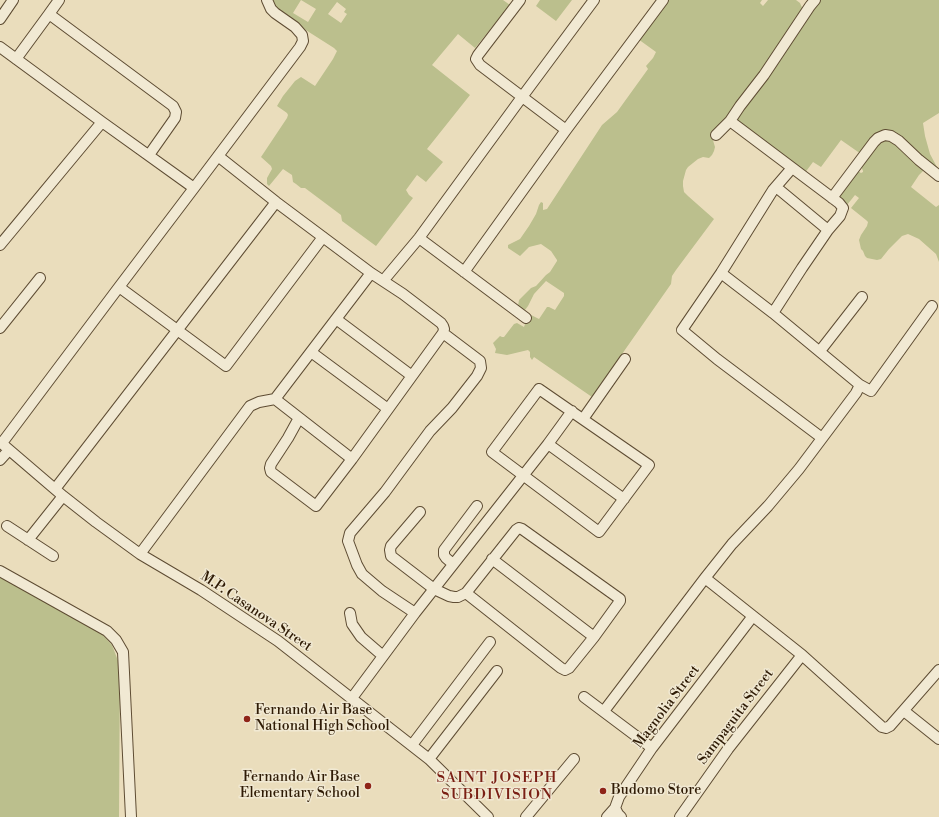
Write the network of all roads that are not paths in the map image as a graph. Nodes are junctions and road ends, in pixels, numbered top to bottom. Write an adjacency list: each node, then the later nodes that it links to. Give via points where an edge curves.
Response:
1 (13, 0): 9 (street)
2 (59, 0): 8 (street)
3 (267, 0): 18 (street, via 274,13 295,27 303,40)
4 (520, 0): 12 (street, via 476,59 480,65)
5 (594, 0): 12 (street)
6 (663, 0): 15 (street)
7 (809, 2): 13 (street, via 768,69)
8 (49, 14): 11 (street); 17 (street, via 173,106 175,118)
9 (0, 19)
10 (0, 46): 11 (street)
11 (16, 59): 14 (street)
12 (522, 97): 15 (street); 27 (street)
13 (730, 121): 16 (street); 19 (street)
14 (102, 122): 17 (street); 28 (street)
15 (566, 130): 29 (street)
16 (716, 135)
17 (149, 155): 22 (street)
18 (218, 156): 22 (street); 24 (street)
19 (792, 168): 21 (street); 23 (street)
20 (939, 176): 23 (street, via 899,141 891,136 885,136 874,142)
21 (776, 187): 25 (street); 31 (street)
22 (194, 188): 34 (street)
23 (832, 198): 25 (street, via 843,210)
24 (276, 202): 26 (street); 41 (street)
25 (828, 230): 37 (street)
26 (323, 236): 30 (street); 41 (street, via 226,366)
27 (419, 238): 29 (street); 33 (street)
28 (0, 245)
29 (464, 272): 38 (street)
30 (371, 273): 33 (street); 39 (street)
31 (721, 273): 37 (street); 53 (street, via 682,330)
32 (40, 278): 40 (street)
33 (383, 280): 42 (street, via 441,323)
34 (119, 287): 41 (street); 55 (street)
35 (862, 297): 43 (street)
36 (932, 306): 47 (street, via 871,391)
37 (773, 313): 43 (street)
38 (526, 318)
39 (336, 320): 44 (street); 46 (street)
40 (0, 328)
41 (177, 330): 59 (street)
42 (443, 333): 46 (street); 75 (street, via 480,361 481,368 452,408 430,431 350,533 348,541 362,574)
43 (820, 351): 47 (street)
44 (311, 352): 48 (street); 49 (street)
45 (626, 359): 52 (street)
46 (412, 376): 49 (street)
47 (860, 385): 53 (street)
48 (275, 399): 51 (street); 66 (street, via 250,406)
49 (388, 410): 56 (street)
50 (572, 411): 52 (street); 54 (street); 58 (street, via 539,389 492,452)
51 (299, 418): 56 (street); 56 (street, via 271,464 271,472 279,479 316,506)
52 (583, 419): 61 (street, via 649,465)
53 (822, 438): 71 (street, via 779,494)
54 (548, 444): 58 (street); 61 (street)
55 (4, 445): 57 (street); 59 (street, M.P. Casanova Street)
56 (352, 459)
57 (0, 460)
58 (523, 475): 61 (street, via 599,532); 69 (street)
59 (55, 489): 60 (street, M.P. Casanova Street)
60 (63, 496): 65 (street); 66 (street, M.P. Casanova Street)
61 (624, 499)
62 (477, 506): 69 (street, via 444,550 446,558)
63 (420, 512): 72 (street, via 391,546 391,556)
64 (7, 526): 65 (street)
65 (28, 540): 67 (street)
66 (140, 554): 84 (street, M.P. Casanova Street, via 278,641)
67 (53, 556)
68 (492, 559): 73 (street); 77 (street); 77 (street, via 519,528 618,597 620,601)
69 (454, 564): 72 (street)
70 (0, 571): 93 (street, via 107,632 116,640 123,652)
71 (704, 578): 76 (street); 86 (street)
72 (434, 589): 73 (street, via 454,597); 75 (street)
73 (466, 593): 77 (street, via 565,670)
74 (350, 613): 80 (street, via 352,624 361,637)
75 (415, 613): 80 (street)
76 (753, 616): 79 (street); 89 (street, Magnolia Street)
77 (594, 637)
78 (490, 642): 88 (street)
79 (802, 655): 85 (street, via 882,727 890,726); 98 (street, Sampaguita Street, via 728,749)
80 (383, 656): 84 (street)
81 (939, 670): 85 (street)
82 (497, 671): 90 (street)
83 (584, 697): 86 (street)
84 (352, 698): 88 (street, M.P. Casanova Street)
85 (904, 711): 87 (street)
86 (604, 712): 89 (street)
87 (939, 739)
88 (412, 745): 90 (street, M.P. Casanova Street)
89 (652, 748): 92 (street, Magnolia Street)
90 (429, 759): 94 (street, M.P. Casanova Street)
91 (574, 759): 95 (street)
92 (614, 808): 96 (street, Magnolia Street); 97 (street)
93 (131, 817)
94 (488, 817)
95 (526, 817)
96 (607, 817)
97 (621, 817)
98 (680, 817)

